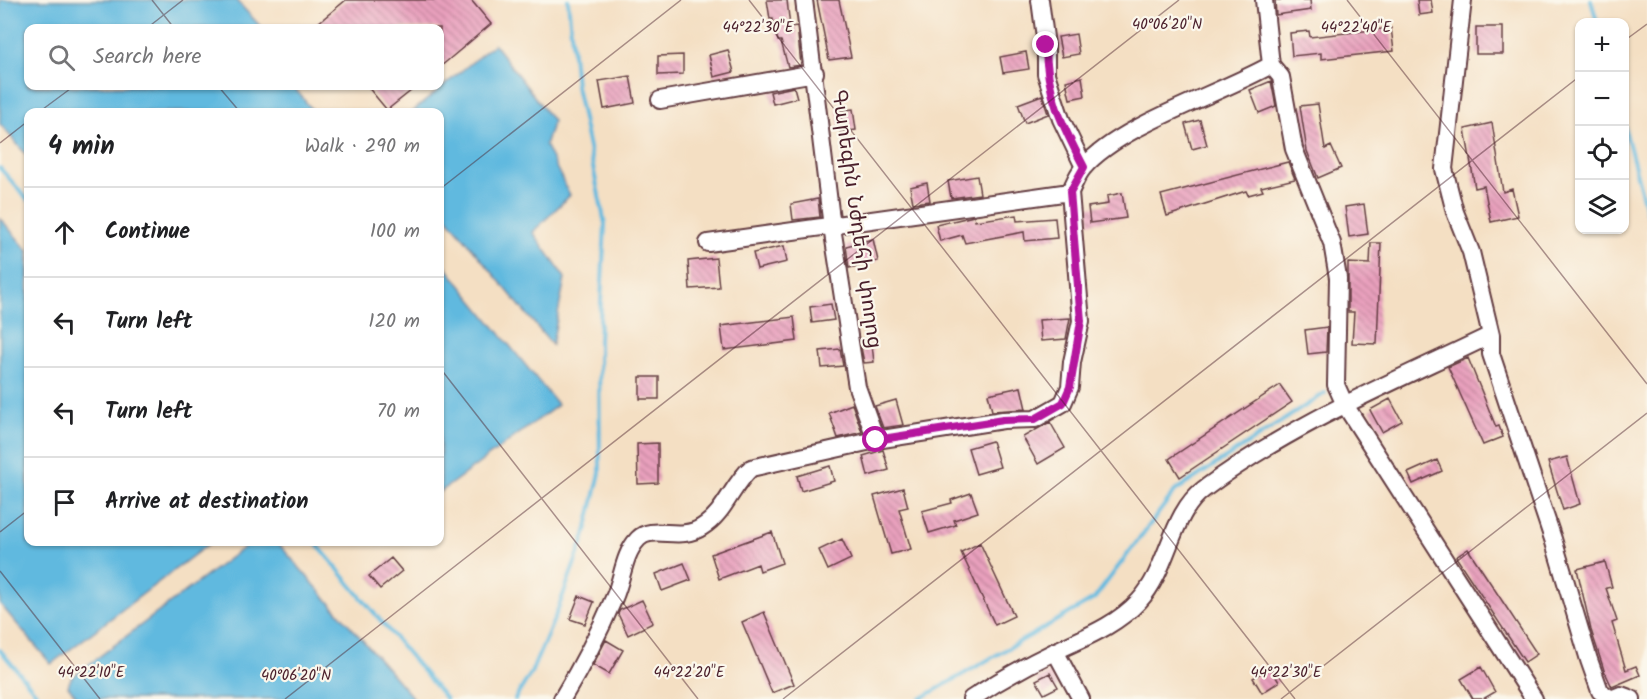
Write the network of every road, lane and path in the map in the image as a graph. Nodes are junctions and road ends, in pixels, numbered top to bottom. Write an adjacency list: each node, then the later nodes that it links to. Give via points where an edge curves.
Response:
1 (804, 0): 6 (street, Գարեգին Նժդեհի փողոց)
2 (1040, 0): 8 (street, via 1046,74 1061,119)
3 (1264, 0): 5 (street)
4 (1463, 0): 12 (street, via 1444,169 1471,252)
5 (1271, 65): 8 (street, via 1143,126 1113,143); 13 (street, via 1281,77 1294,149 1332,243 1338,278 1336,385)
6 (815, 73): 7 (street); 10 (street, Գարեգին Նժդեհի փողոց)
7 (660, 100)
8 (1084, 167): 9 (street)
9 (1070, 192): 10 (street); 14 (street, via 1081,321 1070,387 1063,403 1035,419 1003,420)
10 (832, 227): 11 (street); 14 (street, Գարեգին Նժդեհի փողոց, via 856,387)
11 (708, 243)
12 (1491, 335): 13 (street); 20 (street, via 1491,354 1596,681 1600,691 1611,699 1621,695)
13 (1345, 405): 15 (street, via 1295,429 1202,490 1186,506 1158,576 1138,602 1099,632); 19 (street)
14 (876, 440): 16 (street, via 751,468 702,528 683,536 654,531 640,536 630,548 586,660)
15 (1055, 651): 17 (street); 18 (street)
16 (562, 699)
17 (971, 699)
18 (1081, 699)
19 (1534, 699)
20 (1632, 699)

